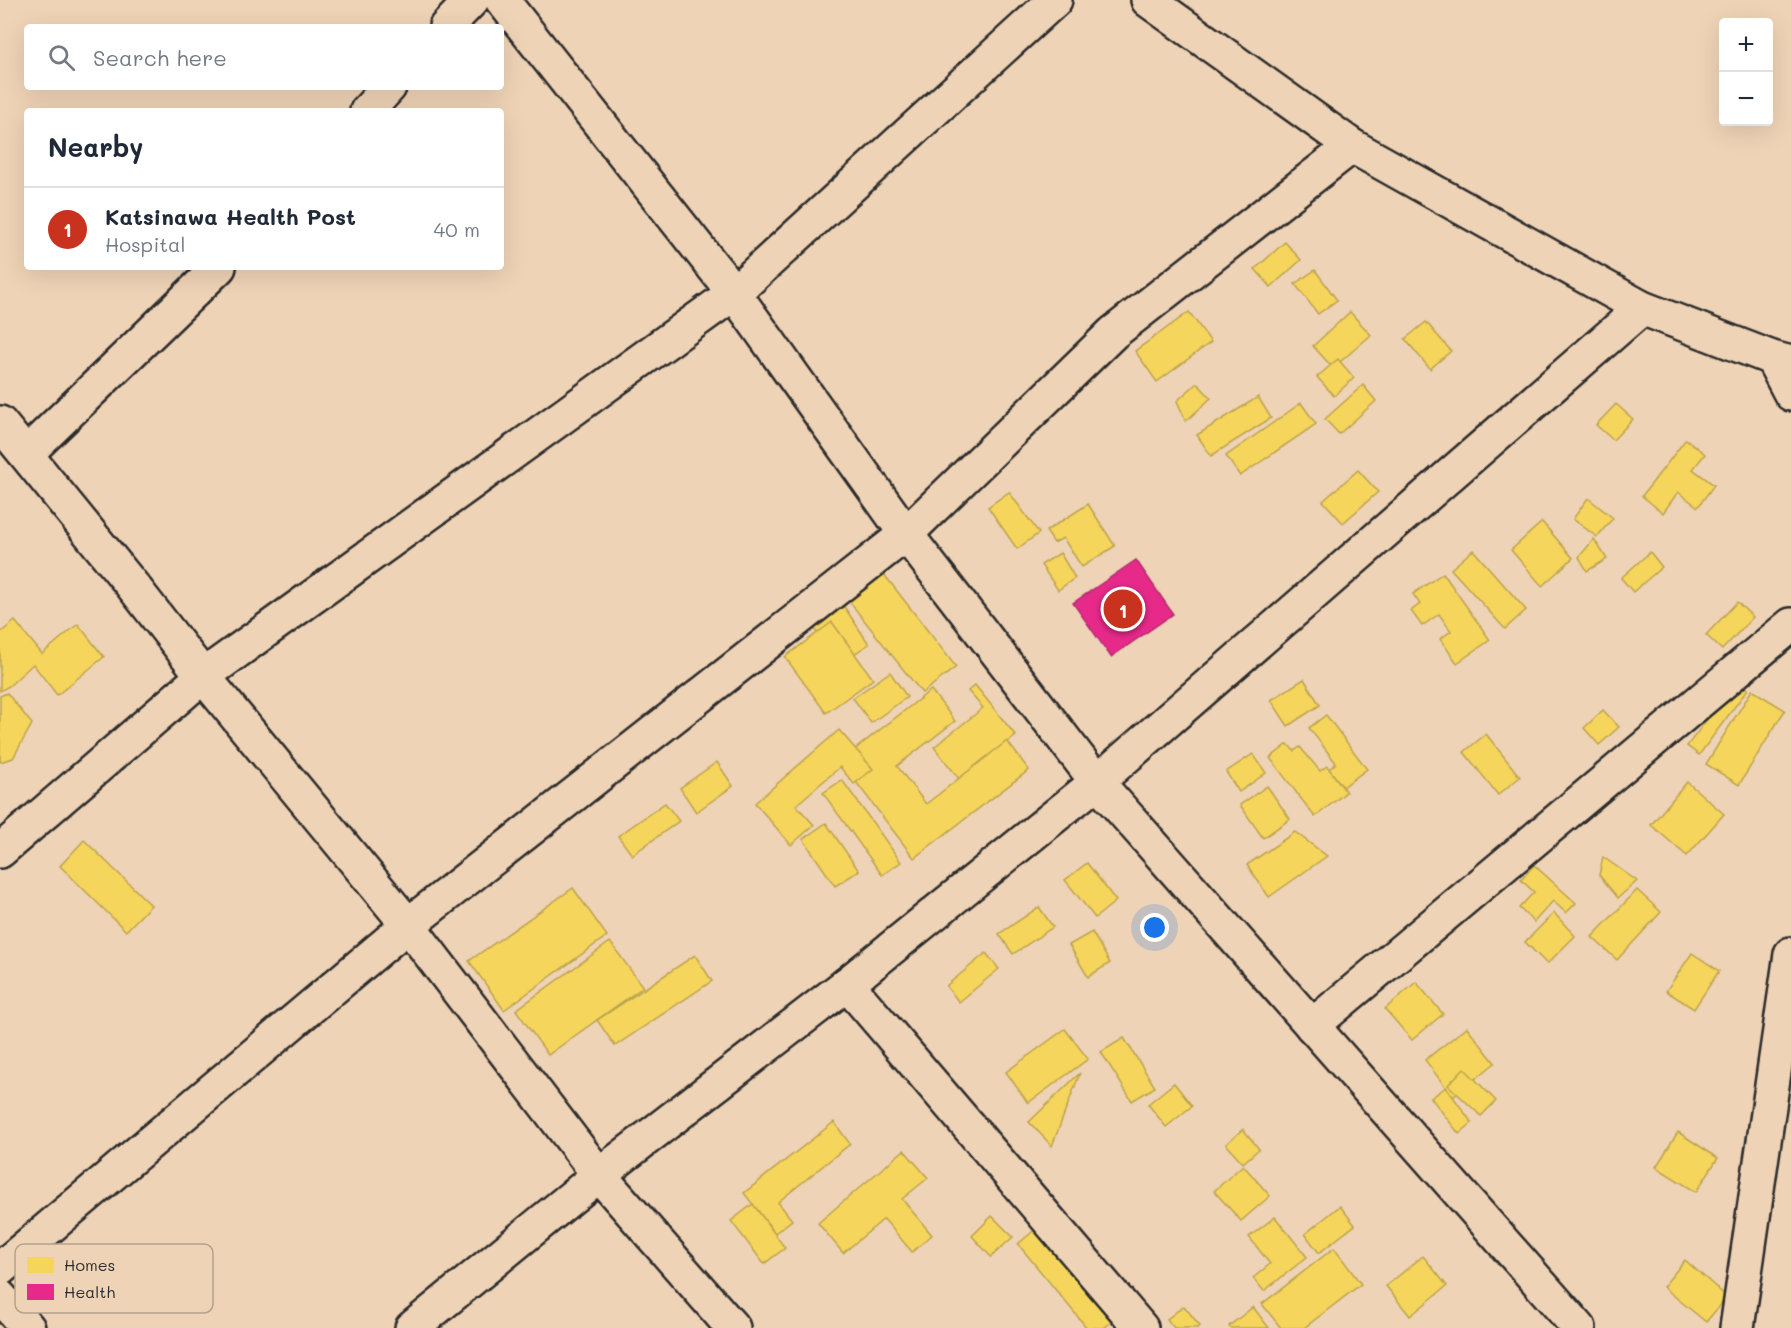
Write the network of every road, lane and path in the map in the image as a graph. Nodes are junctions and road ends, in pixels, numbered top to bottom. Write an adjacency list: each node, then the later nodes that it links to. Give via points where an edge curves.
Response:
1 (472, 0): 5 (street)
2 (502, 0): 10 (street)
3 (1055, 0): 10 (street)
4 (1148, 0): 8 (street)
5 (449, 24)
6 (386, 90): 7 (street)
7 (370, 108)
8 (1352, 147): 11 (street); 16 (street, via 1113,333)
9 (216, 270): 15 (street)
10 (734, 292): 16 (street); 18 (street)
11 (1642, 308): 12 (street); 19 (street)
12 (1781, 361): 13 (street)
13 (1791, 394)
14 (0, 423): 15 (street)
15 (26, 454): 18 (street)
16 (906, 534): 19 (street); 21 (street)
17 (1791, 625): 24 (street)
18 (203, 676): 20 (street); 21 (street)
19 (1097, 782): 23 (street); 24 (street)
20 (0, 851)
21 (408, 925): 25 (street); 26 (street)
22 (1791, 954): 35 (street)
23 (847, 984): 25 (street); 33 (street)
24 (1312, 1026): 34 (street)
25 (599, 1176): 31 (street); 32 (street)
26 (30, 1244)
27 (15, 1256): 28 (street)
28 (0, 1269)
29 (0, 1297): 30 (street)
30 (28, 1328)
31 (412, 1328)
32 (733, 1328)
33 (1142, 1328)
34 (1579, 1328)
35 (1737, 1328)

